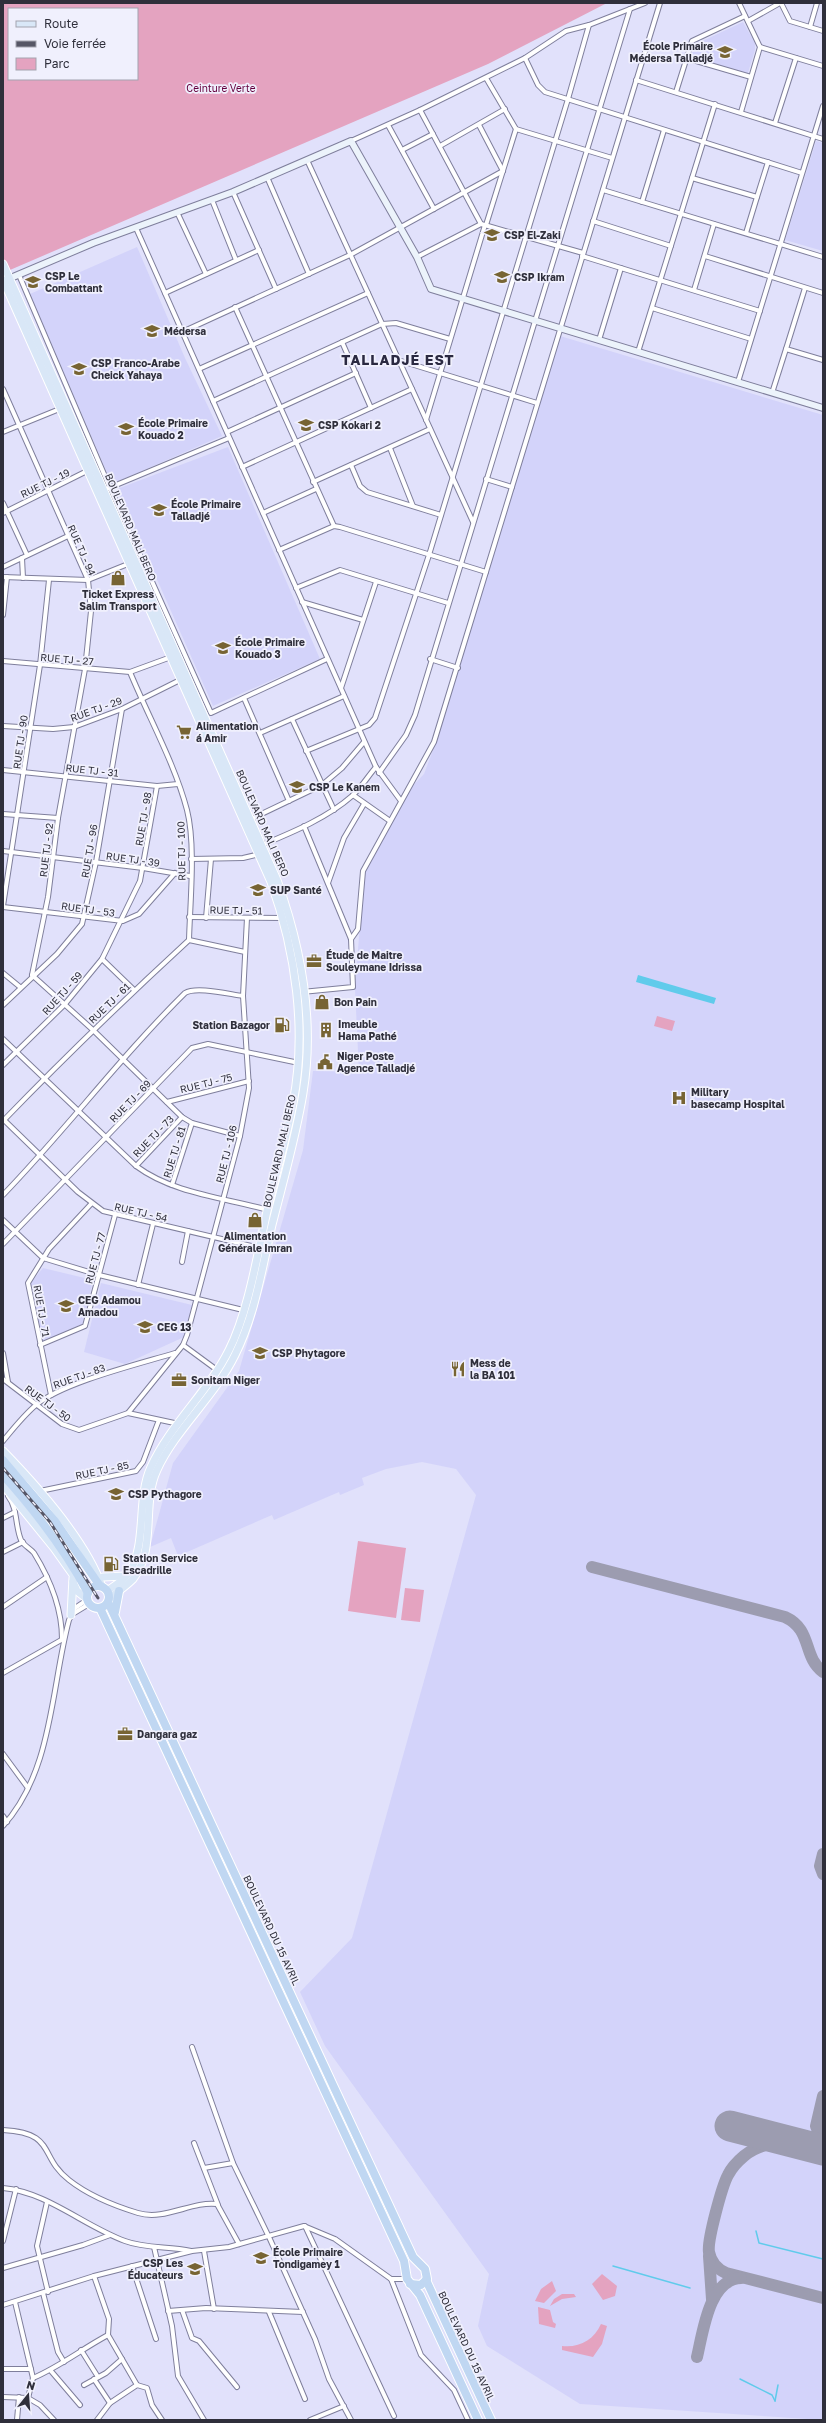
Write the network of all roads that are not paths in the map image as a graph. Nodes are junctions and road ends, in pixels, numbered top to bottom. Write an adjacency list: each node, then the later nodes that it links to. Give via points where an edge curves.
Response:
1 (644, 3): 6 (street)
2 (660, 3): 19 (street)
3 (739, 3): 7 (street)
4 (780, 3): 8 (street); 10 (street, via 790,21)
5 (817, 3): 10 (street)
6 (630, 9): 9 (street); 24 (street)
7 (745, 16): 8 (street); 14 (street, via 694,40)
8 (748, 21): 12 (street)
9 (589, 25): 13 (street, via 566,31); 21 (street)
10 (810, 27): 11 (street)
11 (823, 31)
12 (760, 47): 15 (street); 17 (street)
13 (525, 58): 18 (street); 21 (street, via 541,89)
14 (686, 58): 17 (street); 20 (street)
15 (796, 58): 16 (street); 29 (street)
16 (823, 66)
17 (752, 77): 27 (street)
18 (486, 78): 25 (street); 26 (street)
19 (636, 80): 20 (street); 28 (street)
20 (676, 92): 22 (street)
21 (568, 99): 24 (street); 38 (street)
22 (714, 104): 27 (street); 39 (street)
23 (823, 106): 35 (street)
24 (599, 109): 28 (street); 42 (street)
25 (420, 110): 30 (street); 34 (street)
26 (504, 110): 31 (street); 32 (street)
27 (741, 112): 29 (street)
28 (625, 117): 33 (street); 43 (street)
29 (775, 123): 35 (street)
30 (388, 125): 37 (street); 41 (street)
31 (479, 125): 40 (street); 46 (street)
32 (516, 129): 38 (street); 46 (street)
33 (664, 130): 39 (street); 55 (street)
34 (433, 134): 40 (street); 41 (street)
35 (814, 136): 36 (street); 47 (street)
36 (823, 139)
37 (351, 141): 44 (street); 63 (street)
38 (556, 141): 42 (street); 65 (street)
39 (703, 141): 45 (street); 49 (street)
40 (440, 146): 52 (street)
41 (402, 150): 56 (street)
42 (586, 150): 43 (street); 67 (street)
43 (612, 158): 50 (street)
44 (307, 160): 48 (street); 70 (street)
45 (768, 162): 47 (street); 53 (street)
46 (503, 171): 52 (street); 61 (street)
47 (802, 173): 66 (street)
48 (267, 177): 51 (street); 80 (street)
49 (692, 178): 53 (street); 58 (street)
50 (603, 190): 55 (street); 59 (street)
51 (233, 192): 54 (street); 69 (street)
52 (465, 193): 56 (street); 61 (street)
53 (757, 197): 64 (street)
54 (212, 200): 57 (street); 75 (street)
55 (642, 202): 58 (street)
56 (434, 209): 63 (street)
57 (178, 212): 62 (street); 79 (street)
58 (681, 214): 60 (street); 68 (street)
59 (593, 221): 68 (street); 71 (street)
60 (714, 224): 64 (street); 72 (street)
61 (484, 225): 65 (street); 73 (street); 91 (street)
62 (136, 228): 78 (street); 88 (street)
63 (400, 228): 70 (street); 73 (street)
64 (746, 233): 66 (street)
65 (525, 236): 67 (street); 96 (street)
66 (780, 244): 74 (street); 81 (street)
67 (558, 246): 71 (street); 98 (street)
68 (671, 246): 83 (street)
69 (259, 250): 75 (street); 85 (street)
70 (350, 255): 80 (street); 89 (street)
71 (583, 255): 77 (street); 100 (street)
72 (704, 256): 81 (street); 86 (street)
73 (417, 257): 91 (street, via 431,289)
74 (823, 257)
75 (236, 260): 79 (street)
76 (4, 267): 82 (main road)
77 (621, 268): 83 (street); 104 (street)
78 (19, 274): 82 (street); 92 (street)
79 (206, 274): 88 (street)
80 (309, 274): 85 (street)
81 (770, 277): 84 (street); 97 (street)
82 (5, 280): 87 (main road)
83 (660, 280): 86 (street); 95 (street)
84 (805, 288): 90 (street); 107 (street)
85 (276, 289): 94 (street)
86 (694, 290): 97 (street)
87 (12, 291): 93 (main road, BOULEVARD MALI BERO); 123 (main road, BOULEVARD MALI BERO)
88 (165, 293): 101 (street)
89 (368, 293): 99 (street); 106 (street)
90 (823, 293)
91 (463, 298): 96 (street); 102 (street)
92 (30, 300): 93 (street); 142 (street)
93 (22, 304): 137 (main road, BOULEVARD MALI BERO)
94 (235, 307): 101 (street); 106 (street)
95 (652, 308): 103 (street); 108 (street)
96 (503, 311): 98 (street); 116 (street)
97 (760, 311): 103 (street)
98 (535, 321): 100 (street); 120 (street)
99 (382, 324): 102 (street, via 396,323); 105 (street); 109 (street)
100 (560, 328): 104 (street); 122 (street)
101 (182, 332): 111 (street)
102 (450, 339): 113 (street)
103 (751, 339): 115 (street)
104 (599, 340): 108 (street)
105 (342, 342): 112 (street); 114 (street)
106 (253, 345): 111 (street); 114 (street)
107 (786, 348): 110 (street); 119 (street)
108 (638, 352): 115 (street)
109 (398, 360): 113 (street); 118 (street)
110 (823, 360)
111 (199, 369): 121 (street)
112 (356, 373): 124 (street); 125 (street)
113 (440, 373): 116 (street); 127 (street)
114 (266, 376): 121 (street); 124 (street)
115 (738, 382): 119 (street)
116 (480, 386): 120 (street); 138 (street)
117 (3, 389): 128 (street, RUE TJ - 94)
118 (412, 389): 125 (street); 127 (street)
119 (772, 393): 126 (street)
120 (512, 395): 122 (street); 139 (street)
121 (213, 400): 131 (street)
122 (537, 403): 141 (street)
123 (62, 408): 128 (street); 137 (main road, BOULEVARD MALI BERO)
124 (280, 408): 131 (street); 133 (street)
125 (371, 408): 133 (street)
126 (823, 408)
127 (426, 420): 129 (street)
128 (18, 426): 130 (street); 144 (street, RUE TJ - 94)
129 (430, 429): 134 (street); 138 (street)
130 (3, 432)
131 (227, 432): 132 (street)
132 (229, 438): 136 (street); 142 (street)
133 (295, 442): 136 (street); 140 (street)
134 (390, 448): 135 (street); 146 (street)
135 (351, 465): 140 (street); 146 (street, via 360,486 367,492)
136 (242, 466): 148 (street)
137 (92, 469): 142 (main road, BOULEVARD MALI BERO); 144 (street, RUE TJ - 19); 157 (main road, BOULEVARD MALI BERO)
138 (452, 477): 149 (street); 150 (street)
139 (486, 479): 141 (street); 150 (street)
140 (313, 482): 143 (street)
141 (512, 487): 160 (street)
142 (107, 489): 177 (main road, BOULEVARD MALI BERO)
143 (316, 489): 148 (street); 151 (street)
144 (48, 492): 147 (street, RUE TJ - 19); 152 (street, RUE TJ - 94)
145 (3, 503): 147 (street)
146 (413, 506): 149 (street)
147 (5, 512): 154 (street)
148 (263, 513): 153 (street)
149 (441, 515): 155 (street)
150 (472, 522): 158 (street)
151 (334, 526): 153 (street); 155 (street)
152 (68, 536): 154 (street); 164 (street, RUE TJ - 94)
153 (279, 550): 166 (street)
154 (27, 555): 156 (street)
155 (429, 555): 158 (street); 167 (street)
156 (22, 558): 159 (street); 162 (street)
157 (128, 564): 164 (street); 172 (main road, BOULEVARD MALI BERO)
158 (460, 564): 160 (street); 169 (street)
159 (3, 567)
160 (486, 572): 178 (street)
161 (5, 577): 162 (street); 170 (street)
162 (23, 578): 163 (street)
163 (48, 580): 164 (street); 176 (street, RUE TJ - 90)
164 (88, 580): 179 (street, RUE TJ - 94, via 91,611)
165 (376, 582): 166 (street, via 340,570); 167 (street); 171 (street)
166 (296, 588): 168 (street)
167 (417, 594): 169 (street); 191 (street, via 375,718 369,725)
168 (302, 602): 171 (street); 173 (street)
169 (448, 603): 174 (street)
170 (3, 615)
171 (363, 620): 182 (street)
172 (172, 657): 180 (street, RUE TJ - 27); 181 (main road, BOULEVARD MALI BERO)
173 (328, 659): 182 (street); 184 (street)
174 (430, 659): 178 (street); 198 (street, via 410,726)
175 (3, 661): 176 (street, RUE TJ - 27)
176 (40, 665): 179 (street, RUE TJ - 27); 190 (street, RUE TJ - 90)
177 (187, 666): 181 (main road, BOULEVARD MALI BERO); 184 (street, via 211,713)
178 (458, 668): 206 (street, via 434,742)
179 (85, 669): 180 (street, RUE TJ - 27); 189 (street, RUE TJ - 94)
180 (130, 672): 185 (street)
181 (184, 678): 185 (street, RUE TJ - 29); 212 (main road, BOULEVARD MALI BERO); 218 (main road, BOULEVARD MALI BERO)
182 (341, 688): 183 (street)
183 (344, 696): 187 (street); 191 (street)
184 (244, 698): 192 (street)
185 (141, 700): 186 (street, RUE TJ - 29); 201 (street, RUE TJ - 100)
186 (122, 709): 189 (street, RUE TJ - 29); 200 (street, RUE TJ - 96)
187 (292, 719): 192 (street); 194 (street)
188 (3, 726): 190 (street, RUE TJ - 29)
189 (74, 727): 190 (street, RUE TJ - 29); 199 (street, RUE TJ - 92)
190 (30, 728): 197 (street, RUE TJ - 90)
191 (358, 728): 193 (street); 194 (street)
192 (260, 733): 205 (street)
193 (364, 742): 195 (street); 202 (street, via 342,768)
194 (306, 750): 202 (street)
195 (376, 767): 198 (street); 204 (street)
196 (3, 770): 197 (street, RUE TJ - 31)
197 (24, 772): 199 (street, RUE TJ - 31); 210 (street, RUE TJ - 90)
198 (379, 773): 206 (street)
199 (65, 775): 200 (street, RUE TJ - 31); 211 (street, RUE TJ - 92)
200 (110, 780): 203 (street, RUE TJ - 31); 222 (street, RUE TJ - 96)
201 (178, 784): 203 (street, RUE TJ - 31); 220 (street, RUE TJ - 100, via 187,810)
202 (322, 785): 205 (street); 208 (street)
203 (157, 786): 223 (street, RUE TJ - 98)
204 (353, 795): 207 (street); 208 (street)
205 (289, 801): 212 (street)
206 (401, 801): 213 (street)
207 (364, 804): 213 (street); 226 (street, via 345,835)
208 (334, 810): 214 (street)
209 (3, 814): 210 (street)
210 (18, 815): 211 (street); 217 (street, RUE TJ - 90)
211 (58, 818): 219 (street, RUE TJ - 92)
212 (251, 819): 215 (main road, BOULEVARD MALI BERO)
213 (390, 821): 235 (street, via 363,871 358,929)
214 (304, 826): 215 (street); 226 (street)
215 (262, 845): 218 (main road, BOULEVARD MALI BERO)
216 (3, 851): 217 (street, RUE TJ - 39)
217 (12, 852): 219 (street, RUE TJ - 39); 227 (street, RUE TJ - 90)
218 (262, 853): 221 (street, via 243,858); 233 (main road, BOULEVARD MALI BERO); 243 (main road, BOULEVARD MALI BERO, via 290,918 298,947)
219 (53, 857): 222 (street, RUE TJ - 39); 228 (street, RUE TJ - 92)
220 (191, 859): 221 (street); 225 (street, RUE TJ - 100)
221 (211, 859): 231 (street)
222 (96, 862): 223 (street, RUE TJ - 39); 229 (street, RUE TJ - 96)
223 (143, 868): 224 (street, RUE TJ - 39); 234 (street, RUE TJ - 98)
224 (175, 874): 225 (street, RUE TJ - 39); 234 (street, RUE TJ - 53, via 139,914)
225 (190, 876): 230 (street, RUE TJ - 100)
226 (328, 883): 235 (street)
227 (3, 907): 228 (street, RUE TJ - 53)
228 (45, 911): 229 (street, RUE TJ - 53); 240 (street, RUE TJ - 92)
229 (85, 916): 234 (street, RUE TJ - 53); 240 (street, RUE TJ - 96, via 78,930 57,954)
230 (190, 917): 231 (street, RUE TJ - 51); 236 (street, RUE TJ - 100)
231 (206, 918): 232 (street, RUE TJ - 51)
232 (247, 918): 233 (street, RUE TJ - 51); 237 (street, RUE TJ - 106)
233 (283, 918): 244 (main road, BOULEVARD MALI BERO, via 291,952)
234 (120, 921): 238 (street, RUE TJ - 59)
235 (351, 939): 243 (street, via 354,987)
236 (189, 940): 237 (street); 242 (street, RUE TJ - 61)
237 (245, 952): 245 (street, RUE TJ - 106)
238 (102, 959): 242 (street); 246 (street, RUE TJ - 59)
239 (3, 973): 241 (street)
240 (32, 975): 241 (street, RUE TJ - 96); 246 (street)
241 (20, 987): 247 (street, RUE TJ - 96)
242 (134, 990): 248 (street, RUE TJ - 61)
243 (304, 992): 244 (street); 273 (main road, BOULEVARD MALI BERO, via 306,1032 303,1093)
244 (296, 993): 253 (main road, BOULEVARD MALI BERO)
245 (243, 996): 251 (street, RUE TJ - 106); 252 (street, via 189,990)
246 (65, 1004): 248 (street); 250 (street, RUE TJ - 59)
247 (3, 1005)
248 (93, 1030): 252 (street); 255 (street, RUE TJ - 61)
249 (3, 1040): 250 (street)
250 (16, 1052): 254 (street, RUE TJ - 59); 255 (street)
251 (246, 1052): 253 (street, RUE TJ - 69); 256 (street, RUE TJ - 106); 257 (street, RUE TJ - 69, via 208,1044 197,1045)
252 (124, 1060): 257 (street); 259 (street)
253 (299, 1063): 272 (main road, BOULEVARD MALI BERO, via 293,1103)
254 (3, 1065)
255 (44, 1078): 259 (street); 261 (street, RUE TJ - 61)
256 (249, 1081): 258 (street, RUE TJ - 75); 263 (street, RUE TJ - 106)
257 (153, 1088): 258 (street); 264 (street, RUE TJ - 69)
258 (167, 1102): 260 (street)
259 (79, 1111): 264 (street); 265 (street)
260 (182, 1117): 262 (street); 266 (street, RUE TJ - 73)
261 (3, 1121): 265 (street, RUE TJ - 54)
262 (192, 1123): 263 (street); 268 (street, RUE TJ - 81)
263 (240, 1136): 270 (street, RUE TJ - 106)
264 (107, 1138): 266 (street); 267 (street, RUE TJ - 69)
265 (41, 1156): 267 (street, RUE TJ - 54); 269 (street)
266 (136, 1166): 268 (street, via 150,1177)
267 (66, 1180): 271 (street, RUE TJ - 54); 277 (street, RUE TJ - 69)
268 (172, 1185): 270 (street)
269 (3, 1195)
270 (223, 1199): 272 (street); 279 (street, RUE TJ - 106)
271 (91, 1204): 274 (street, RUE TJ - 54); 282 (street, RUE TJ - 71)
272 (268, 1209): 273 (street); 281 (main road, BOULEVARD MALI BERO)
273 (275, 1212): 300 (main road, BOULEVARD MALI BERO, via 242,1340 220,1381)
274 (115, 1215): 276 (street, RUE TJ - 54); 284 (street, RUE TJ - 77)
275 (3, 1220): 277 (street)
276 (153, 1224): 278 (street, RUE TJ - 54); 285 (street)
277 (15, 1232): 280 (street, RUE TJ - 69); 282 (street)
278 (188, 1232): 279 (street, RUE TJ - 54); 283 (street)
279 (213, 1237): 281 (street, RUE TJ - 54); 286 (street, RUE TJ - 106)
280 (3, 1244)
281 (260, 1248): 287 (main road, BOULEVARD MALI BERO)
282 (43, 1258): 284 (street); 288 (street, RUE TJ - 71, via 28,1282)
283 (182, 1262)
284 (99, 1275): 285 (street); 288 (street, RUE TJ - 77, via 85,1326)
285 (138, 1285): 286 (street)
286 (197, 1299): 287 (street); 289 (street, RUE TJ - 106)
287 (243, 1310): 292 (main road, BOULEVARD MALI BERO, via 229,1351)
288 (40, 1345): 295 (street, RUE TJ - 71)
289 (183, 1345): 290 (street); 292 (street)
290 (175, 1352): 295 (street, RUE TJ - 83, via 88,1380); 297 (street)
291 (3, 1354): 294 (street)
292 (218, 1370): 299 (main road, BOULEVARD MALI BERO)
293 (3, 1379): 294 (street, RUE TJ - 50)
294 (8, 1382): 296 (street, RUE TJ - 50)
295 (51, 1395): 296 (street, RUE TJ - 83)
296 (36, 1405): 297 (street, RUE TJ - 50, via 62,1424 79,1430); 301 (street, RUE TJ - 83)
297 (128, 1413): 298 (street)
298 (159, 1420): 299 (street); 307 (street, RUE TJ - 85, via 143,1462 136,1471)
299 (179, 1424): 300 (street); 314 (main road, BOULEVARD MALI BERO, via 156,1455 150,1469 144,1490 137,1548)
300 (188, 1425): 317 (main road, BOULEVARD MALI BERO, via 156,1471 141,1561 132,1579)
301 (3, 1441)
302 (3, 1451): 307 (main road, BOULEVARD DU 15 AVRIL)
303 (3, 1460): 318 (highway, BOULEVARD DU 15 AVRIL, via 55,1521)
304 (3, 1475): 319 (highway, via 65,1553)
305 (3, 1485): 313 (main road)
306 (3, 1490): 308 (street, via 11,1500)
307 (40, 1490): 312 (main road, BOULEVARD DU 15 AVRIL)
308 (14, 1512): 309 (street); 310 (street)
309 (3, 1518)
310 (22, 1542): 311 (street); 315 (street, via 32,1551)
311 (3, 1552)
312 (96, 1572): 316 (main road, BOULEVARD DU 15 AVRIL); 318 (main road, BOULEVARD DU 15 AVRIL)
313 (72, 1576): 319 (main road); 322 (main road)
314 (127, 1576): 316 (main road); 318 (main road)
315 (47, 1577): 320 (street); 324 (street, via 61,1618)
316 (103, 1577): 318 (main road, BOULEVARD DU 15 AVRIL)
317 (119, 1591): 318 (main road, BOULEVARD MALI BERO); 323 (highway)
318 (105, 1592): 319 (highway, via 93,1588); 321 (highway); 323 (highway, BOULEVARD DU 15 AVRIL)
319 (88, 1598): 321 (highway); 322 (street)
320 (3, 1606)
321 (100, 1608): 355 (highway, BOULEVARD DU 15 AVRIL, via 404,2261)
322 (71, 1615): 324 (street)
323 (115, 1617): 350 (highway, BOULEVARD DU 15 AVRIL, via 413,2257)
324 (63, 1639): 325 (street); 327 (street, via 44,1739)
325 (3, 1673)
326 (3, 1754): 327 (street)
327 (28, 1788): 329 (street)
328 (3, 1816): 329 (street)
329 (7, 1822): 330 (street)
330 (3, 1826)
331 (192, 2047): 334 (street)
332 (3, 2130): 339 (street, via 36,2138 48,2150 54,2165 69,2180 107,2201 139,2213 162,2214)
333 (194, 2143): 335 (street)
334 (233, 2163): 335 (street); 342 (street)
335 (204, 2168): 339 (street)
336 (3, 2188): 337 (street)
337 (16, 2189): 338 (street); 343 (street)
338 (47, 2202): 341 (street); 348 (street, via 38,2242)
339 (218, 2205): 344 (street)
340 (304, 2226): 342 (street); 354 (street, via 335,2239); 385 (street)
341 (110, 2235): 345 (street, via 133,2244); 348 (street)
342 (269, 2237): 344 (street); 364 (street)
343 (3, 2241)
344 (239, 2244): 347 (street)
345 (154, 2247): 346 (street); 349 (street)
346 (192, 2251): 347 (street); 349 (street)
347 (204, 2251): 360 (street)
348 (39, 2257): 352 (street); 357 (street)
349 (158, 2260): 351 (street); 362 (street)
350 (420, 2265): 355 (highway, via 413,2265); 356 (highway, via 425,2269)
351 (132, 2266): 353 (street); 366 (street)
352 (3, 2268)
353 (94, 2276): 357 (street); 365 (street, via 110,2319)
354 (391, 2279): 355 (street); 394 (street, via 421,2355 454,2390)
355 (408, 2279): 356 (highway, via 421,2285); 395 (highway, BOULEVARD DU 15 AVRIL, via 420,2295)
356 (426, 2280): 396 (highway, BOULEVARD DU 15 AVRIL)
357 (46, 2292): 358 (street); 369 (street, via 58,2352)
358 (15, 2302): 359 (street); 371 (street)
359 (3, 2305)
360 (214, 2309): 361 (street); 363 (street)
361 (182, 2310): 362 (street); 377 (street, via 192,2338 199,2341)
362 (168, 2311): 391 (street, via 178,2376)
363 (268, 2312): 364 (street); 381 (street)
364 (303, 2312): 384 (street, via 329,2379)
365 (108, 2335): 367 (street); 368 (street)
366 (156, 2339)
367 (81, 2350): 369 (street); 374 (street)
368 (122, 2360): 374 (street); 376 (street)
369 (64, 2362): 372 (street)
370 (3, 2369): 371 (street)
371 (31, 2369): 373 (street)
372 (51, 2371): 373 (street); 383 (street)
373 (33, 2378): 380 (street)
374 (96, 2378): 375 (street); 382 (street)
375 (84, 2385)
376 (137, 2385): 382 (street); 390 (street, via 147,2388 152,2405)
377 (237, 2387)
378 (3, 2397): 379 (street)
379 (19, 2397): 380 (street); 388 (street)
380 (28, 2398): 387 (street)
381 (305, 2399)
382 (110, 2403): 389 (street)
383 (80, 2405)
384 (344, 2406): 386 (street); 393 (street)
385 (394, 2416)
386 (318, 2418): 392 (street)
387 (56, 2419)
388 (17, 2420)
389 (97, 2420)
390 (162, 2420)
391 (204, 2420)
392 (310, 2420)
393 (351, 2420)
394 (468, 2420)
395 (478, 2420)
396 (491, 2420)

